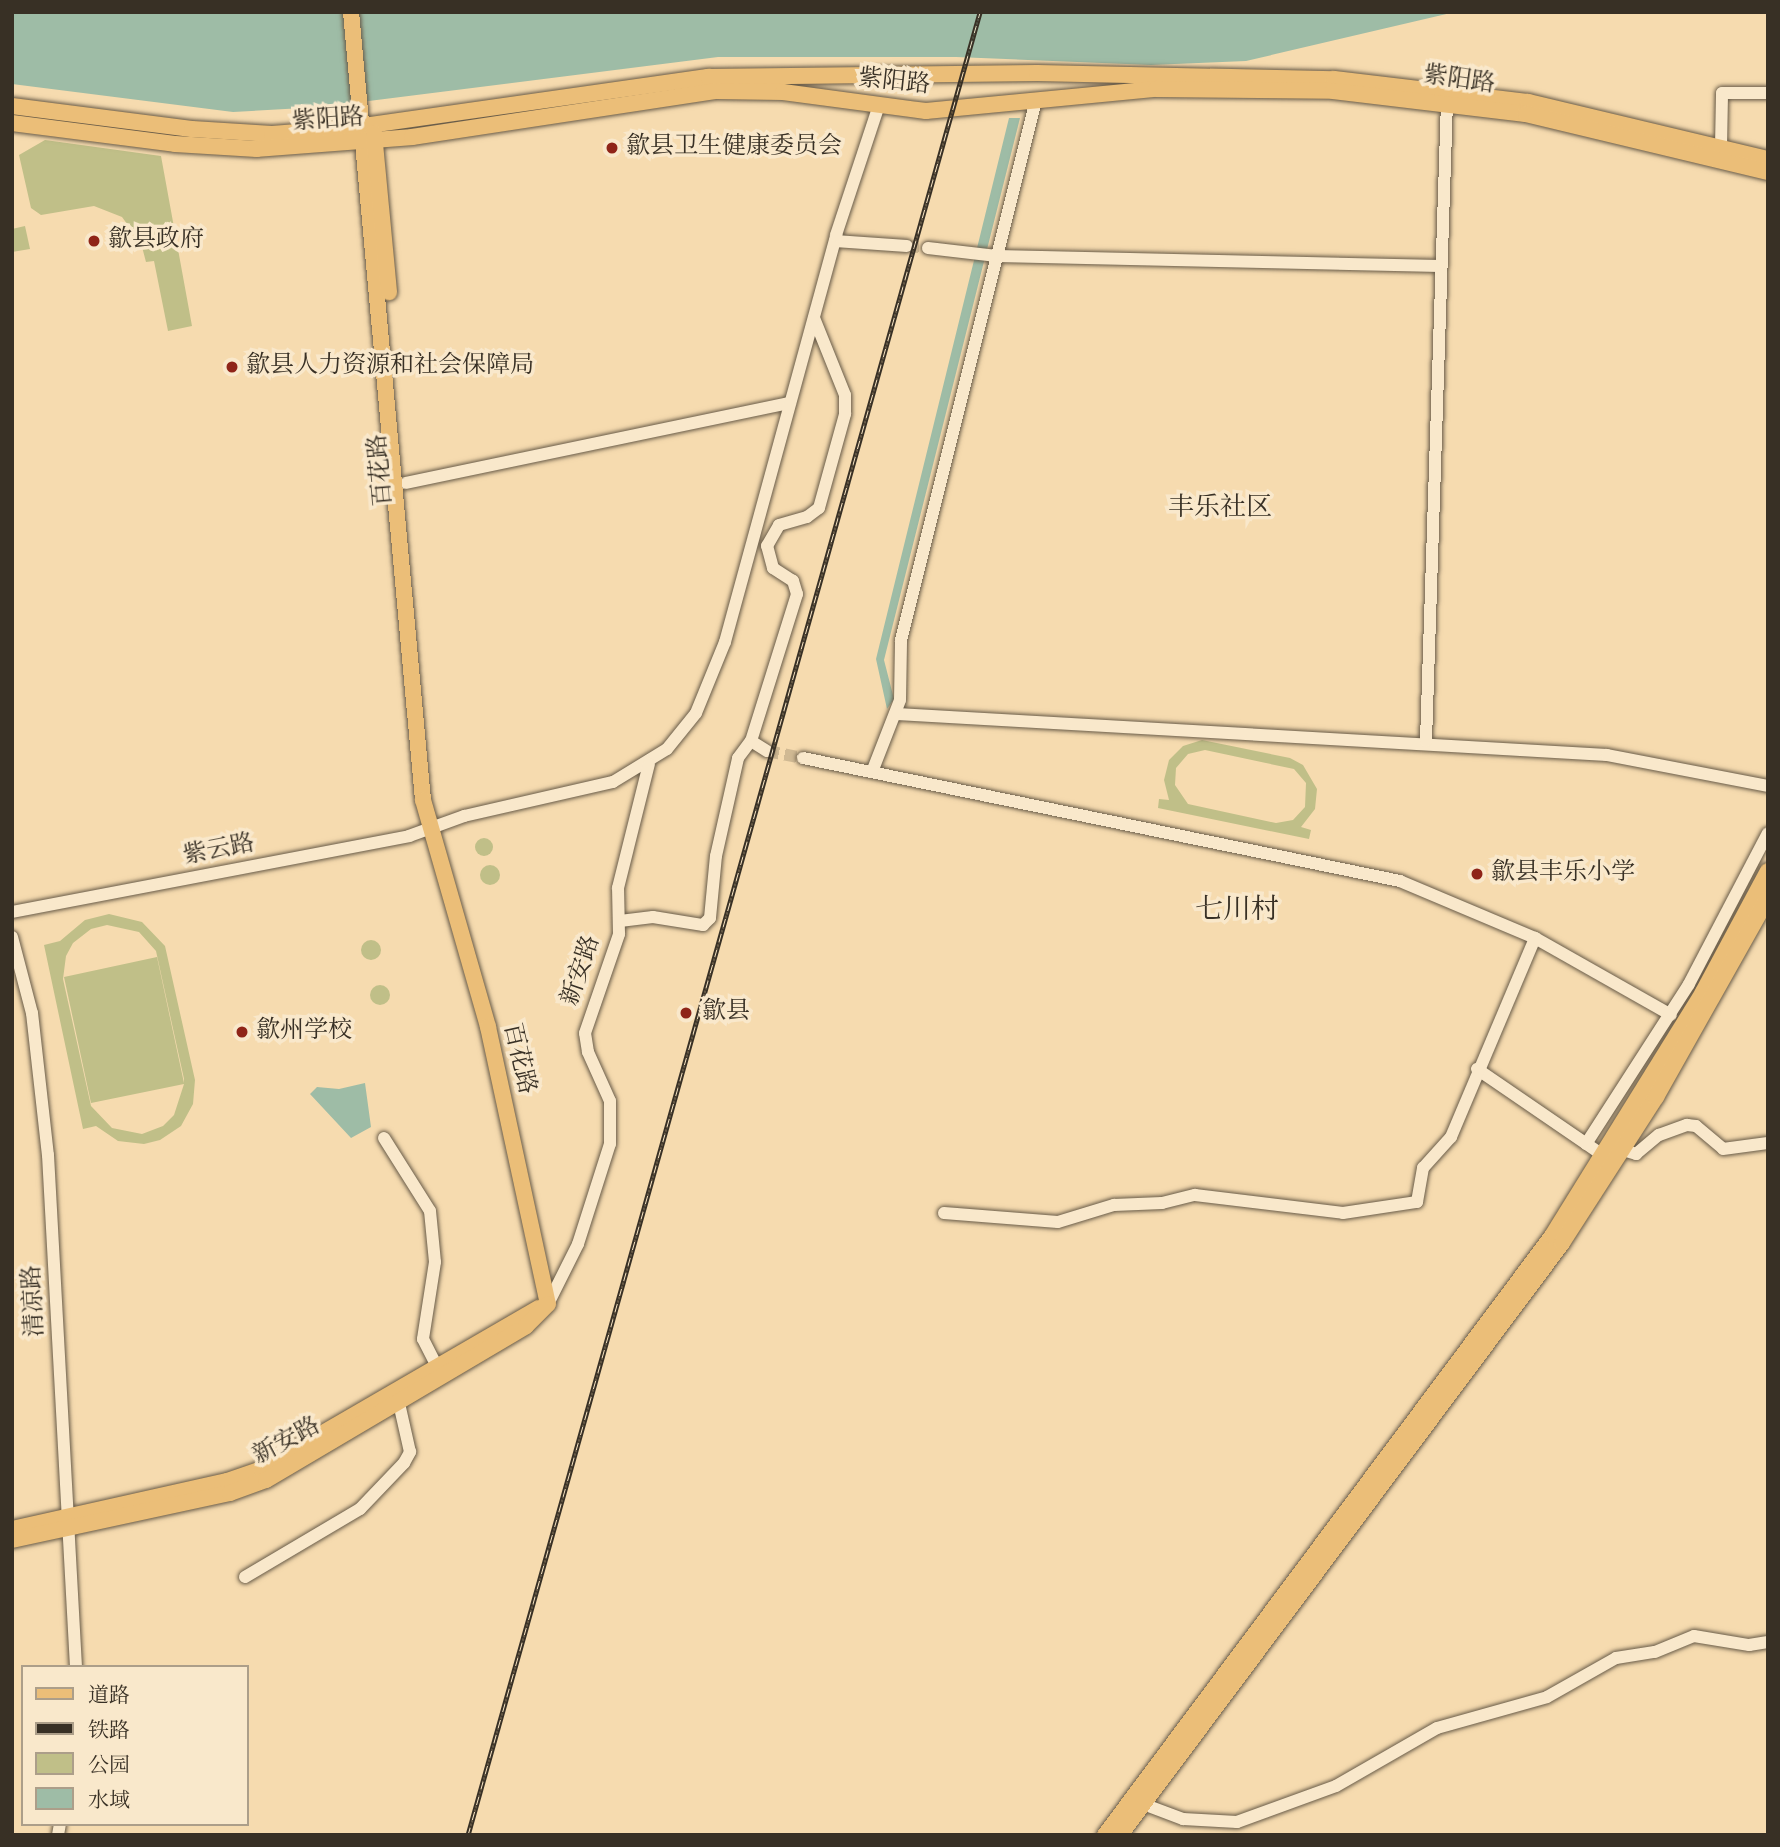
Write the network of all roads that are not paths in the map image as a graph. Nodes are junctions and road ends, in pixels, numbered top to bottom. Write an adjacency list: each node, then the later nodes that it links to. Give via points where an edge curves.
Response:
1 (351, 12): 9 (main road)
2 (362, 12): 9 (main road)
3 (1768, 93): 10 (street, via 1723,93)
4 (1447, 102): 5 (main road, 紫阳路, via 1333,91 1183,89); 12 (main road, 紫阳路, via 1566,122); 17 (street)
5 (1035, 104): 7 (main road, 紫阳路, via 926,111); 16 (street)
6 (12, 106): 9 (main road, 紫阳路, via 232,133)
7 (878, 108): 9 (main road, 紫阳路, via 803,94 717,90); 13 (street)
8 (12, 123): 9 (main road, 紫阳路, via 228,148)
9 (368, 126): 10 (main road, 紫阳路, via 708,77 1037,73 1334,79 1411,85 1569,110); 20 (main road, 百花路); 29 (main road, 百花路, via 423,800)
10 (1721, 147): 11 (main road, 紫阳路)
11 (1768, 159)
12 (1768, 172)
13 (835, 241): 14 (street); 18 (street)
14 (907, 246)
15 (928, 248): 16 (street)
16 (994, 256): 17 (street); 21 (street, via 901,640)
17 (1440, 266): 23 (street)
18 (814, 317): 19 (street); 22 (street, via 841,384 846,410 819,508 807,517 779,525 767,546 772,568 793,581 797,594)
19 (790, 403): 20 (street); 26 (street, via 711,678 690,723)
20 (406, 483): 29 (main road, 百花路, via 434,799)
21 (897, 714): 23 (street); 27 (street)
22 (751, 741): 24 (street); 34 (street, via 738,758 716,856 708,923 653,917)
23 (1426, 741): 28 (street, via 1607,755)
24 (767, 751)
25 (803, 758): 27 (street)
26 (649, 764): 29 (street, 紫云路, via 601,786); 34 (street, 新安路, via 618,888)
27 (872, 772): 36 (street, via 1376,874 1443,896)
28 (1768, 786)
29 (432, 827): 33 (street, 紫云路, via 409,836); 45 (main road, 百花路, via 488,1027)
30 (1768, 833): 37 (street)
31 (1768, 871): 43 (main road, via 1703,992)
32 (1768, 898): 42 (main road)
33 (12, 912)
34 (620, 921): 45 (street, 新安路, via 585,1033 587,1052 610,1101 610,1144 578,1244)
35 (12, 937): 48 (street, 清凉路, via 32,1013 43,1101)
36 (1535, 938): 37 (street); 38 (street, via 1512,1000)
37 (1671, 1015): 41 (street)
38 (1477, 1069): 41 (street); 44 (street, via 1451,1137 1423,1168 1417,1202 1343,1213 1195,1195 1167,1203 1114,1205 1077,1218 1043,1223)
39 (384, 1138): 46 (street, via 430,1210 435,1262 423,1339)
40 (1768, 1143): 42 (street, via 1723,1149 1696,1126 1686,1125 1658,1135 1636,1154)
41 (1586, 1144): 43 (street)
42 (1623, 1150): 54 (main road, via 1500,1331)
43 (1604, 1156): 55 (main road, via 1490,1323)
44 (944, 1213)
45 (548, 1304): 46 (main road, 新安路); 47 (main road, 新安路, via 526,1326)
46 (437, 1367): 48 (main road, 新安路, via 261,1469)
47 (399, 1403): 48 (main road, 新安路, via 248,1487); 51 (street, via 410,1452 404,1463 359,1509)
48 (66, 1524): 49 (main road, 新安路); 50 (main road, 新安路); 53 (street, 清凉路)
49 (12, 1528)
50 (12, 1540)
51 (245, 1577)
52 (1768, 1642): 54 (street, via 1748,1645 1694,1636 1654,1652 1616,1658 1547,1697 1437,1728 1336,1786 1237,1822 1183,1819)
53 (76, 1665)
54 (1143, 1804): 56 (main road)
55 (1105, 1835)
56 (1121, 1835)

